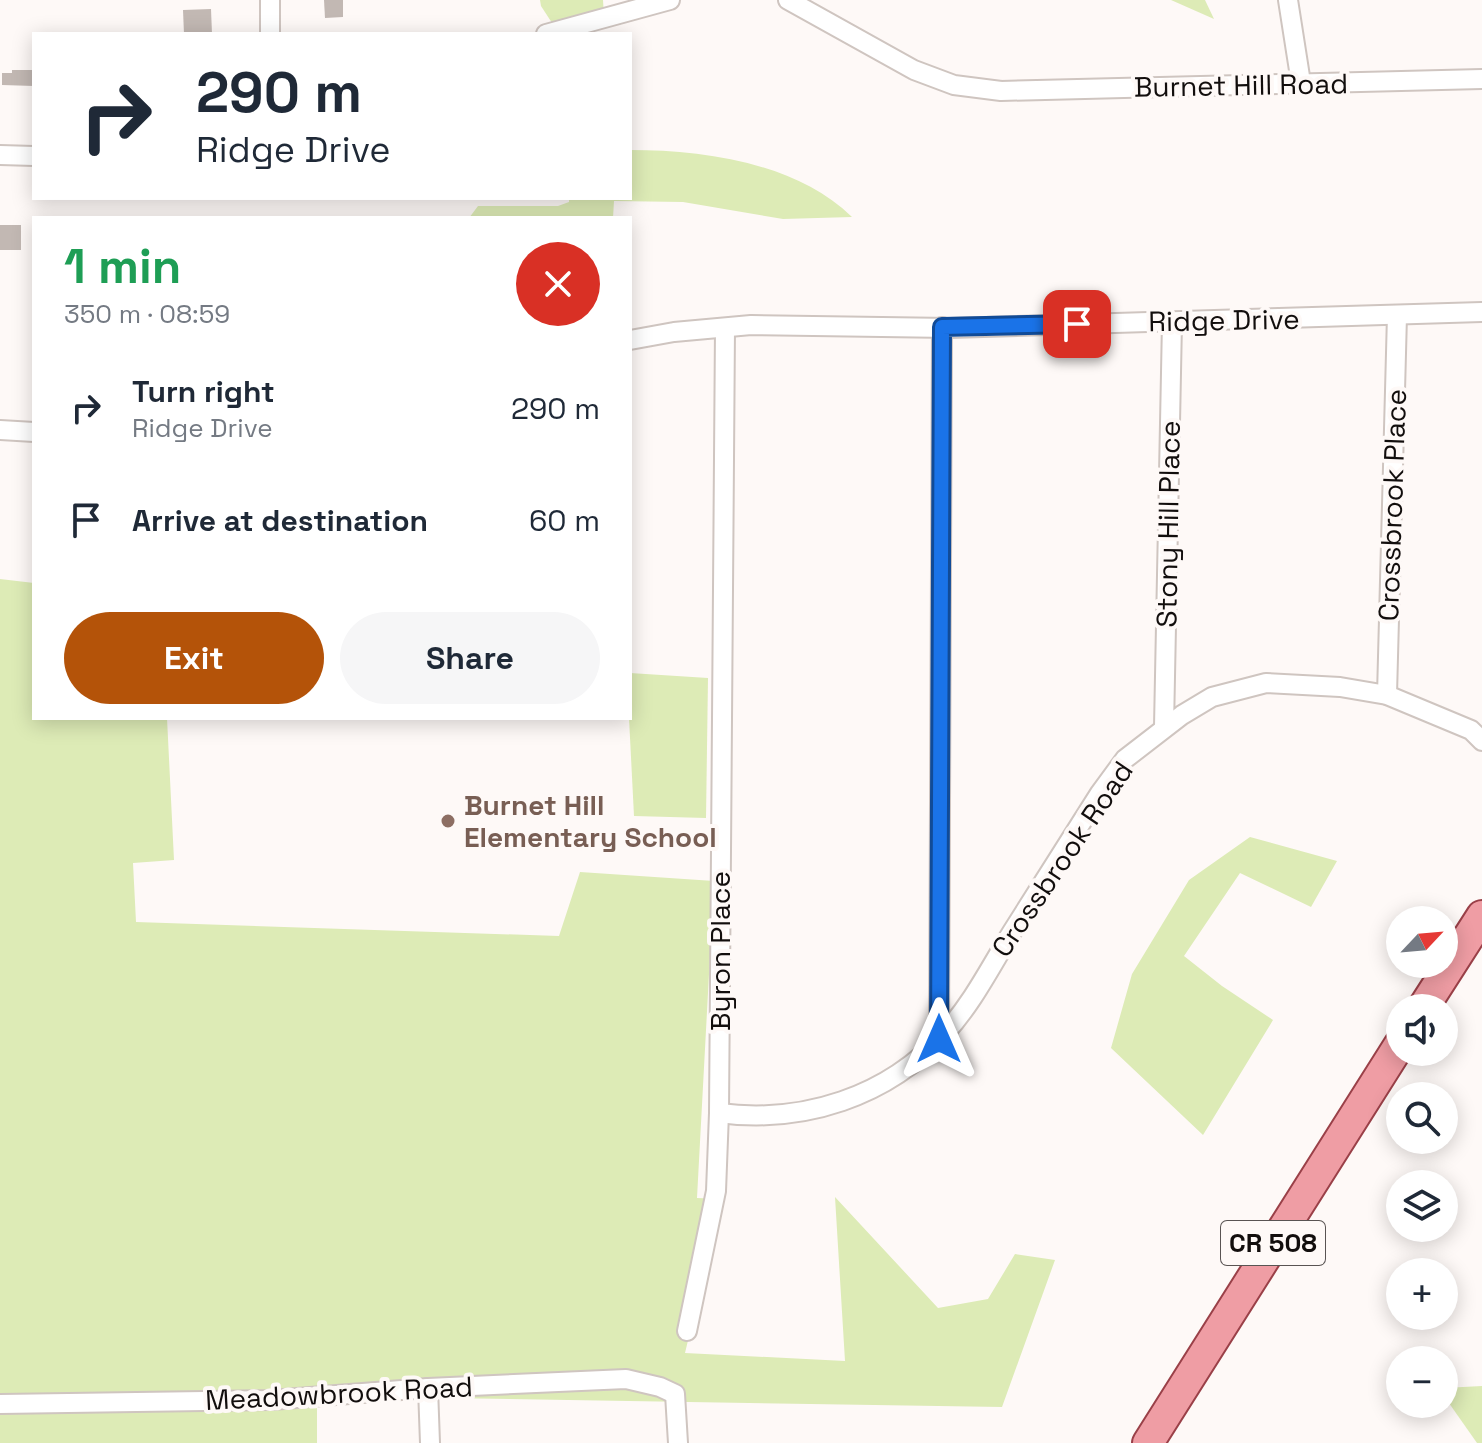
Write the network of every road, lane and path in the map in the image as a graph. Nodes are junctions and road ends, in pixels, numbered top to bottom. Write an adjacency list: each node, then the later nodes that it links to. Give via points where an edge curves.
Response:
1 (270, 0): 5 (street)
2 (670, 0): 6 (street)
3 (788, 0): 8 (street, Burnet Hill Road, via 914,70 954,85 1001,91)
4 (1288, 0): 8 (street)
5 (270, 32)
6 (553, 32)
7 (1482, 79): 8 (street, Burnet Hill Road)
8 (1301, 83)
9 (0, 155): 10 (street)
10 (32, 156)
11 (1482, 312): 12 (street, Ridge Drive)
12 (1397, 315): 13 (street, Ridge Drive); 19 (street, Crossbrook Place)
13 (1172, 322): 14 (street, Ridge Drive); 20 (street, Stony Hill Place)
14 (942, 327): 15 (street, Ridge Drive); 24 (street)
15 (725, 328): 16 (street, Ridge Drive); 26 (street, Byron Place)
16 (632, 340)
17 (0, 430): 18 (street)
18 (32, 432)
19 (1387, 695): 20 (street, Crossbrook Road, via 1266,683 1212,697); 21 (street, Crossbrook Road, via 1460,725)
20 (1164, 727): 24 (street, Crossbrook Road, via 1125,759 1100,793 962,1013)
21 (1482, 741)
22 (1482, 916): 23 (main road)
23 (1432, 994)
24 (939, 1039): 26 (street, Crossbrook Road, via 884,1082 836,1104 785,1114)
25 (1386, 1066): 32 (main road, CR 508)
26 (719, 1113): 27 (street, Byron Place, via 716,1191)
27 (687, 1331)
28 (428, 1388): 29 (street, Meadowbrook Road, via 271,1400); 30 (street); 31 (street, Meadowbrook Road, via 626,1379 675,1394)
29 (0, 1404)
30 (430, 1443)
31 (678, 1443)
32 (1148, 1443)

